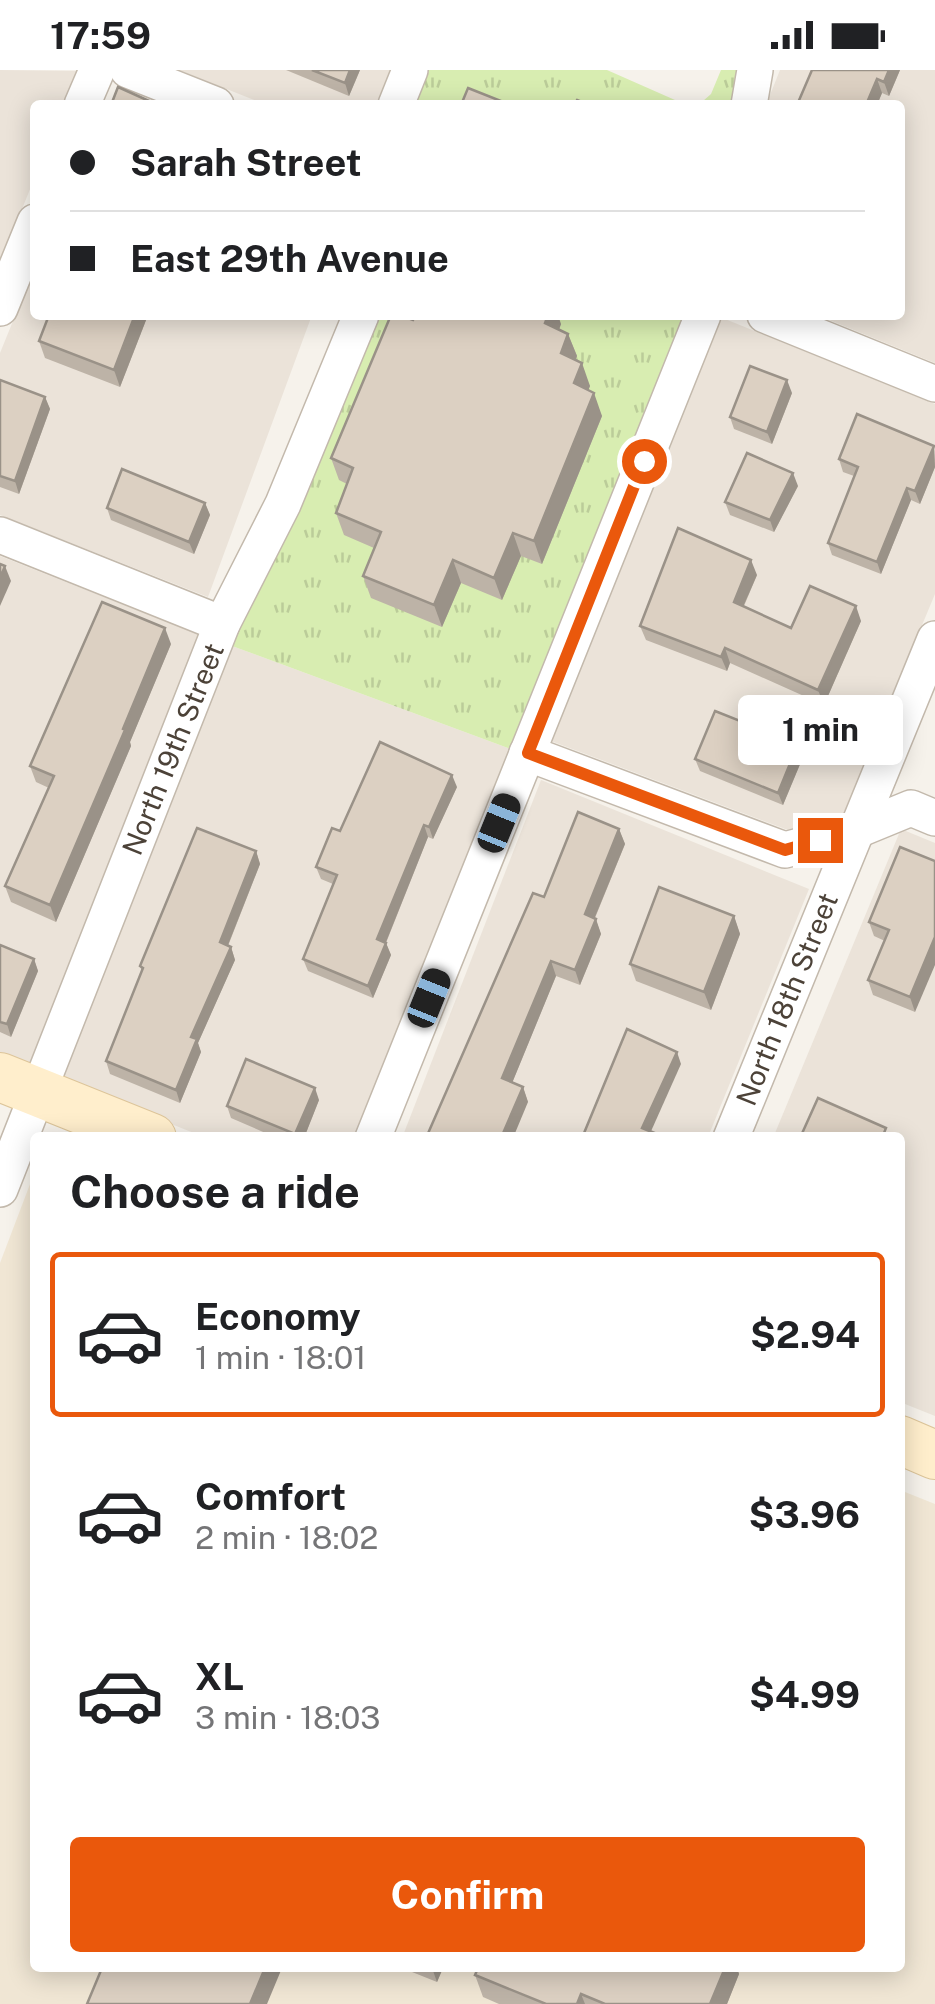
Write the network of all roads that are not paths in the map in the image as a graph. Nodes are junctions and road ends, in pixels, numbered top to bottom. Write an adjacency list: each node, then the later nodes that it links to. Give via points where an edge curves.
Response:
1 (96, 70): 5 (street)
2 (128, 70): 6 (street)
3 (410, 70): 7 (street)
4 (755, 70): 8 (street)
5 (84, 100)
6 (203, 100)
7 (398, 100)
8 (750, 100)
9 (30, 234): 10 (street)
10 (0, 308)
11 (359, 320): 16 (street, North 19th Street, via 283,504)
12 (700, 320): 18 (street)
13 (777, 320): 14 (street)
14 (935, 384)
15 (0, 536): 16 (street)
16 (222, 624): 21 (street, North 19th Street)
17 (935, 638): 20 (street, North 18th Street)
18 (528, 753): 20 (street, via 785,850); 23 (street)
19 (935, 818): 20 (street, via 911,808)
20 (855, 831): 24 (street, North 18th Street)
21 (18, 1084): 22 (street); 25 (street, North 19th Street)
22 (137, 1132)
23 (375, 1132)
24 (734, 1132)
25 (0, 1189)
26 (905, 1442): 27 (street)
27 (935, 1455)

